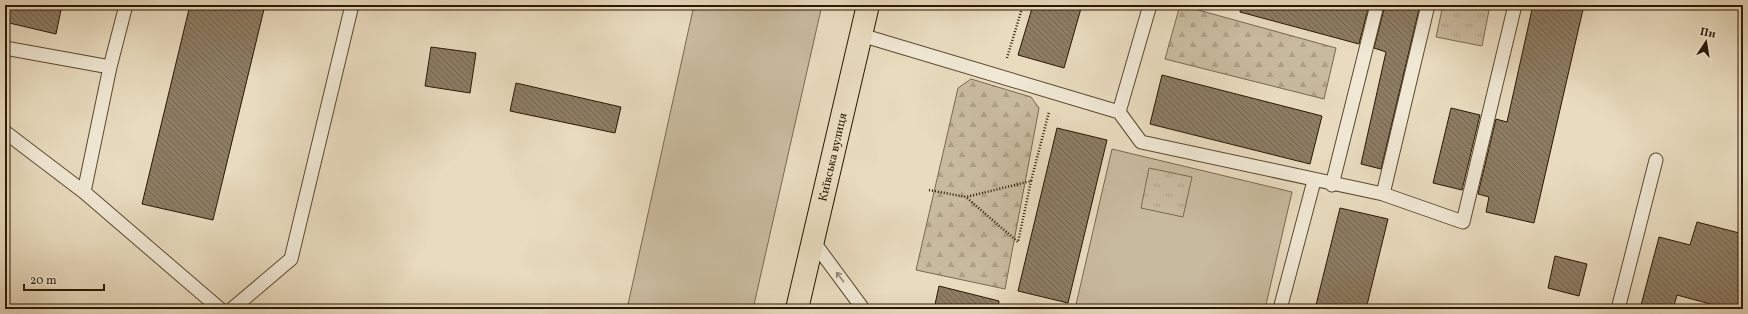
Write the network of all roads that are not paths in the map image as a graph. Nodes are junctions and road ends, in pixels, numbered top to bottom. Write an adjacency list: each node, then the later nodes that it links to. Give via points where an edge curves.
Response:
1 (126, 5): 10 (lane)
2 (352, 5): 20 (lane, via 291,259)
3 (868, 5): 8 (main road, Київська вулиця)
4 (1150, 5): 11 (lane)
5 (1377, 5): 15 (lane)
6 (1428, 5): 17 (lane)
7 (1515, 5): 17 (lane, via 1463,222)
8 (861, 35): 11 (lane); 18 (main road, Київська вулиця)
9 (5, 48): 10 (lane)
10 (110, 67): 16 (lane)
11 (1119, 112): 14 (lane, via 1141,142)
12 (5, 132): 16 (lane)
13 (1656, 160): 24 (lane)
14 (1314, 181): 15 (lane); 23 (lane)
15 (1332, 184): 17 (lane)
16 (84, 192): 19 (lane)
17 (1383, 194)
18 (813, 241): 21 (main road, Київська вулиця); 22 (lane, one-way to 18)
19 (220, 309)
20 (232, 309)
21 (797, 309)
22 (861, 309)
23 (1280, 309)
24 (1618, 309)

